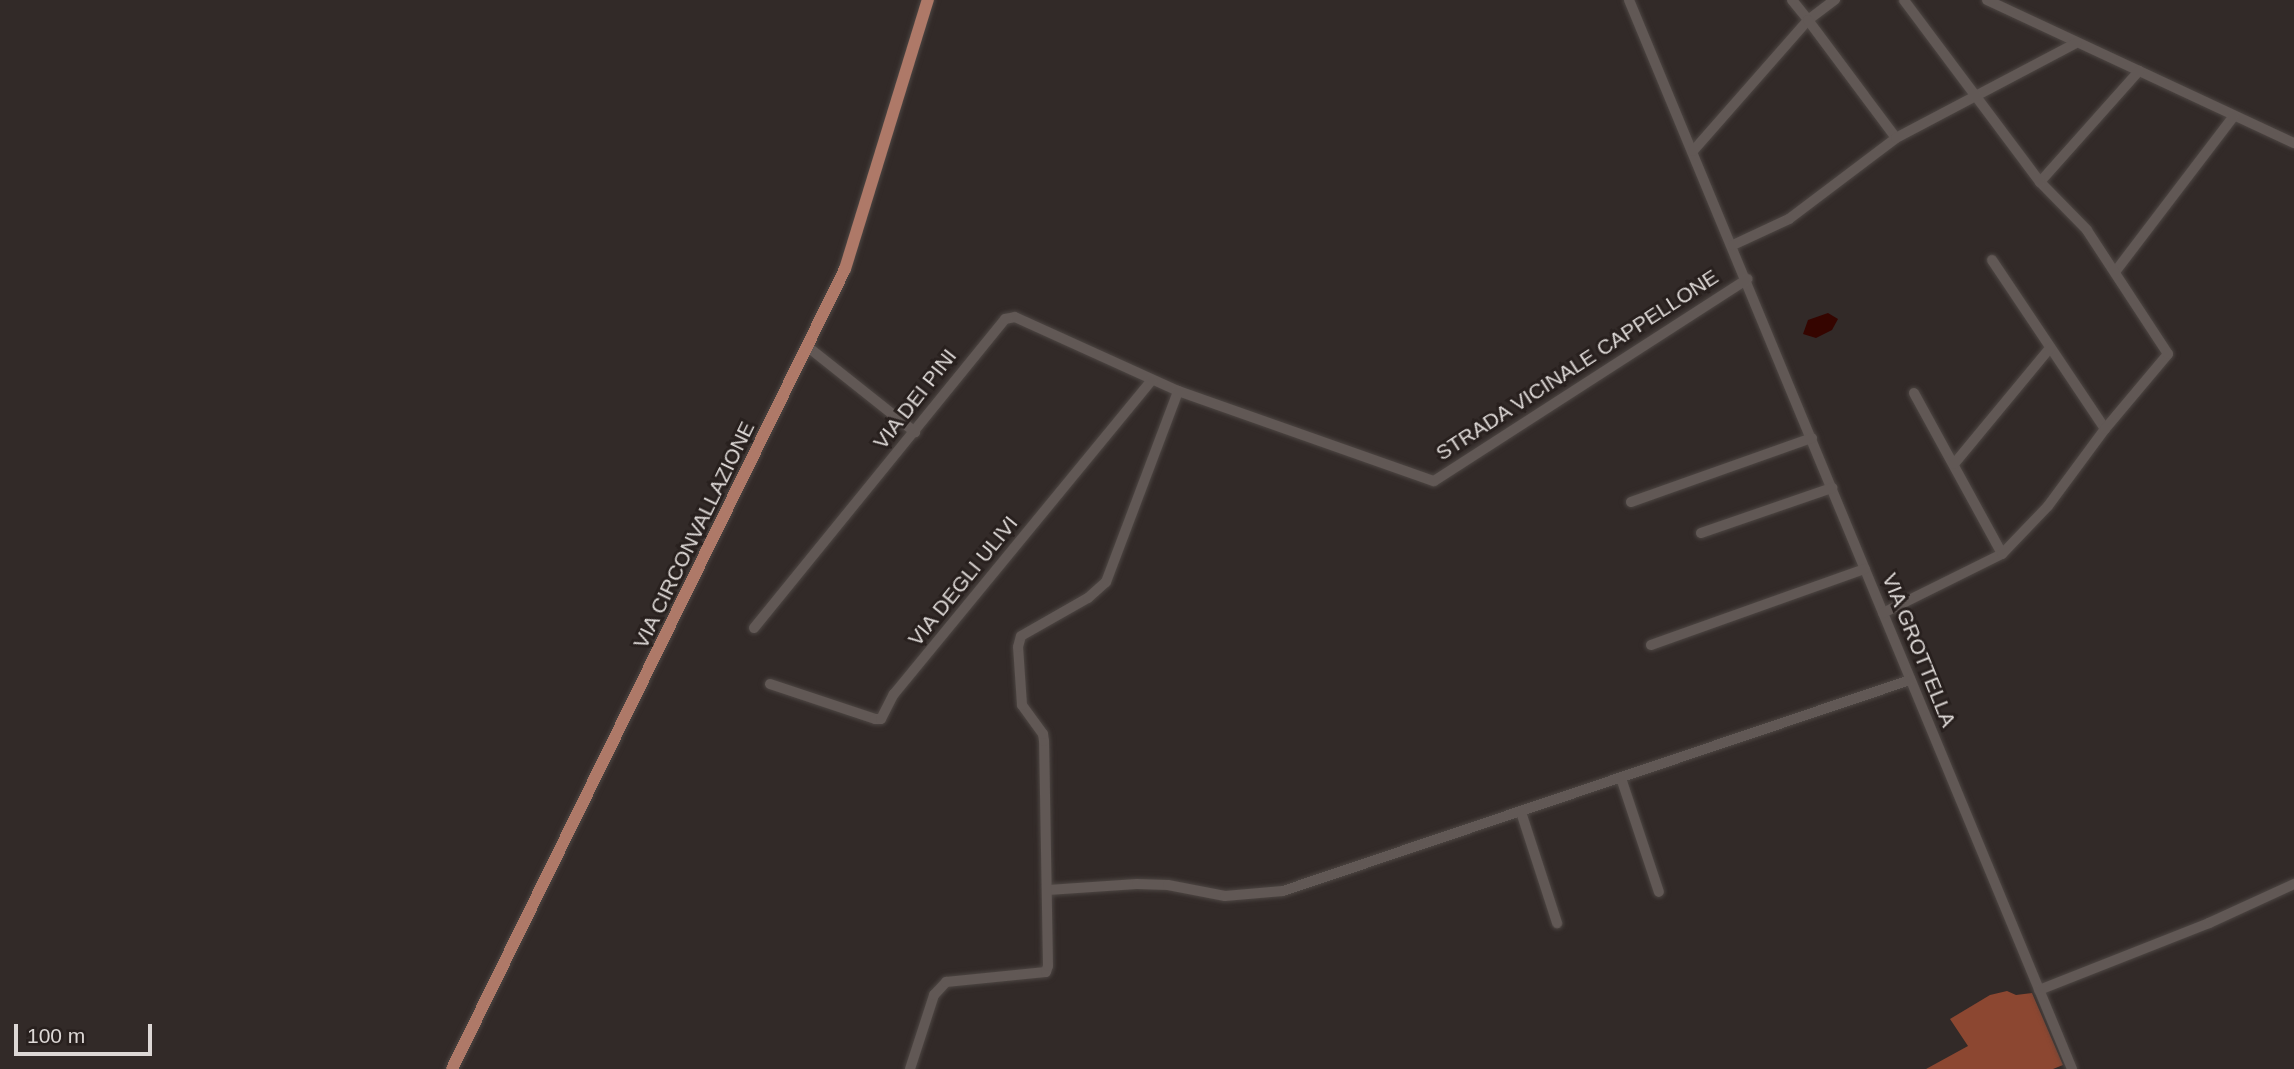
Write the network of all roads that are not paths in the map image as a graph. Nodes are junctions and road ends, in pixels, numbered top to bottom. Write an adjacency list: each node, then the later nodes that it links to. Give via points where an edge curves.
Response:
1 (928, 0): 20 (main road, VIA CIRCONVALLAZIONE, via 845,269)
2 (1629, 0): 14 (street, VIA GROTTELLA)
3 (1792, 0): 7 (street)
4 (1835, 0): 7 (street)
5 (1904, 0): 10 (street)
6 (1987, 0): 8 (street)
7 (1808, 20): 12 (street); 14 (street)
8 (2076, 43): 9 (street); 10 (street)
9 (2139, 71): 11 (street); 15 (street)
10 (1975, 97): 12 (street); 15 (street)
11 (2234, 116): 13 (street); 18 (street)
12 (1896, 138): 16 (street, via 1790,219)
13 (2294, 143)
14 (1693, 151): 16 (street, VIA GROTTELLA)
15 (2040, 182): 18 (street, via 2087,230)
16 (1733, 245): 19 (street, VIA GROTTELLA)
17 (1992, 260): 21 (street)
18 (2115, 272): 25 (street, via 2168,354)
19 (1747, 279): 23 (street, STRADA VICINALE CAPPELLONE, via 1434,481); 27 (street, VIA GROTTELLA)
20 (808, 347): 26 (street); 46 (main road, VIA CIRCONVALLAZIONE)
21 (2050, 348): 25 (street); 28 (street)
22 (1152, 380): 23 (street, STRADA VICINALE CAPPELLONE); 26 (street, VIA DEI PINI, via 1016,317 1005,319); 38 (street, VIA DEGLI ULIVI, via 894,694 881,719)
23 (1178, 391): 42 (street, via 1106,582 1088,598 1021,636 1018,647 1022,705 1044,741)
24 (1914, 393): 28 (street)
25 (2105, 429): 32 (street, via 2048,506)
26 (915, 432): 35 (street, VIA DEI PINI)
27 (1812, 438): 29 (street, VIA GROTTELLA); 30 (street)
28 (1954, 464): 32 (street)
29 (1832, 488): 31 (street); 33 (street, VIA GROTTELLA)
30 (1631, 502)
31 (1701, 533)
32 (2002, 554): 34 (street)
33 (1865, 569): 34 (street, VIA GROTTELLA); 36 (street)
34 (1883, 613): 37 (street, VIA GROTTELLA)
35 (754, 628)
36 (1651, 645)
37 (1910, 680): 39 (street); 45 (street, VIA GROTTELLA)
38 (770, 684)
39 (1621, 778): 40 (street); 43 (street)
40 (1521, 812): 42 (street, via 1283,891 1225,896 1137,884); 44 (street)
41 (2294, 884): 45 (street)
42 (1048, 890): 47 (street, via 1045,972 946,982 934,995)
43 (1659, 892)
44 (1557, 923)
45 (2039, 990): 48 (street, VIA GROTTELLA)
46 (452, 1069)
47 (910, 1069)
48 (2072, 1069)

